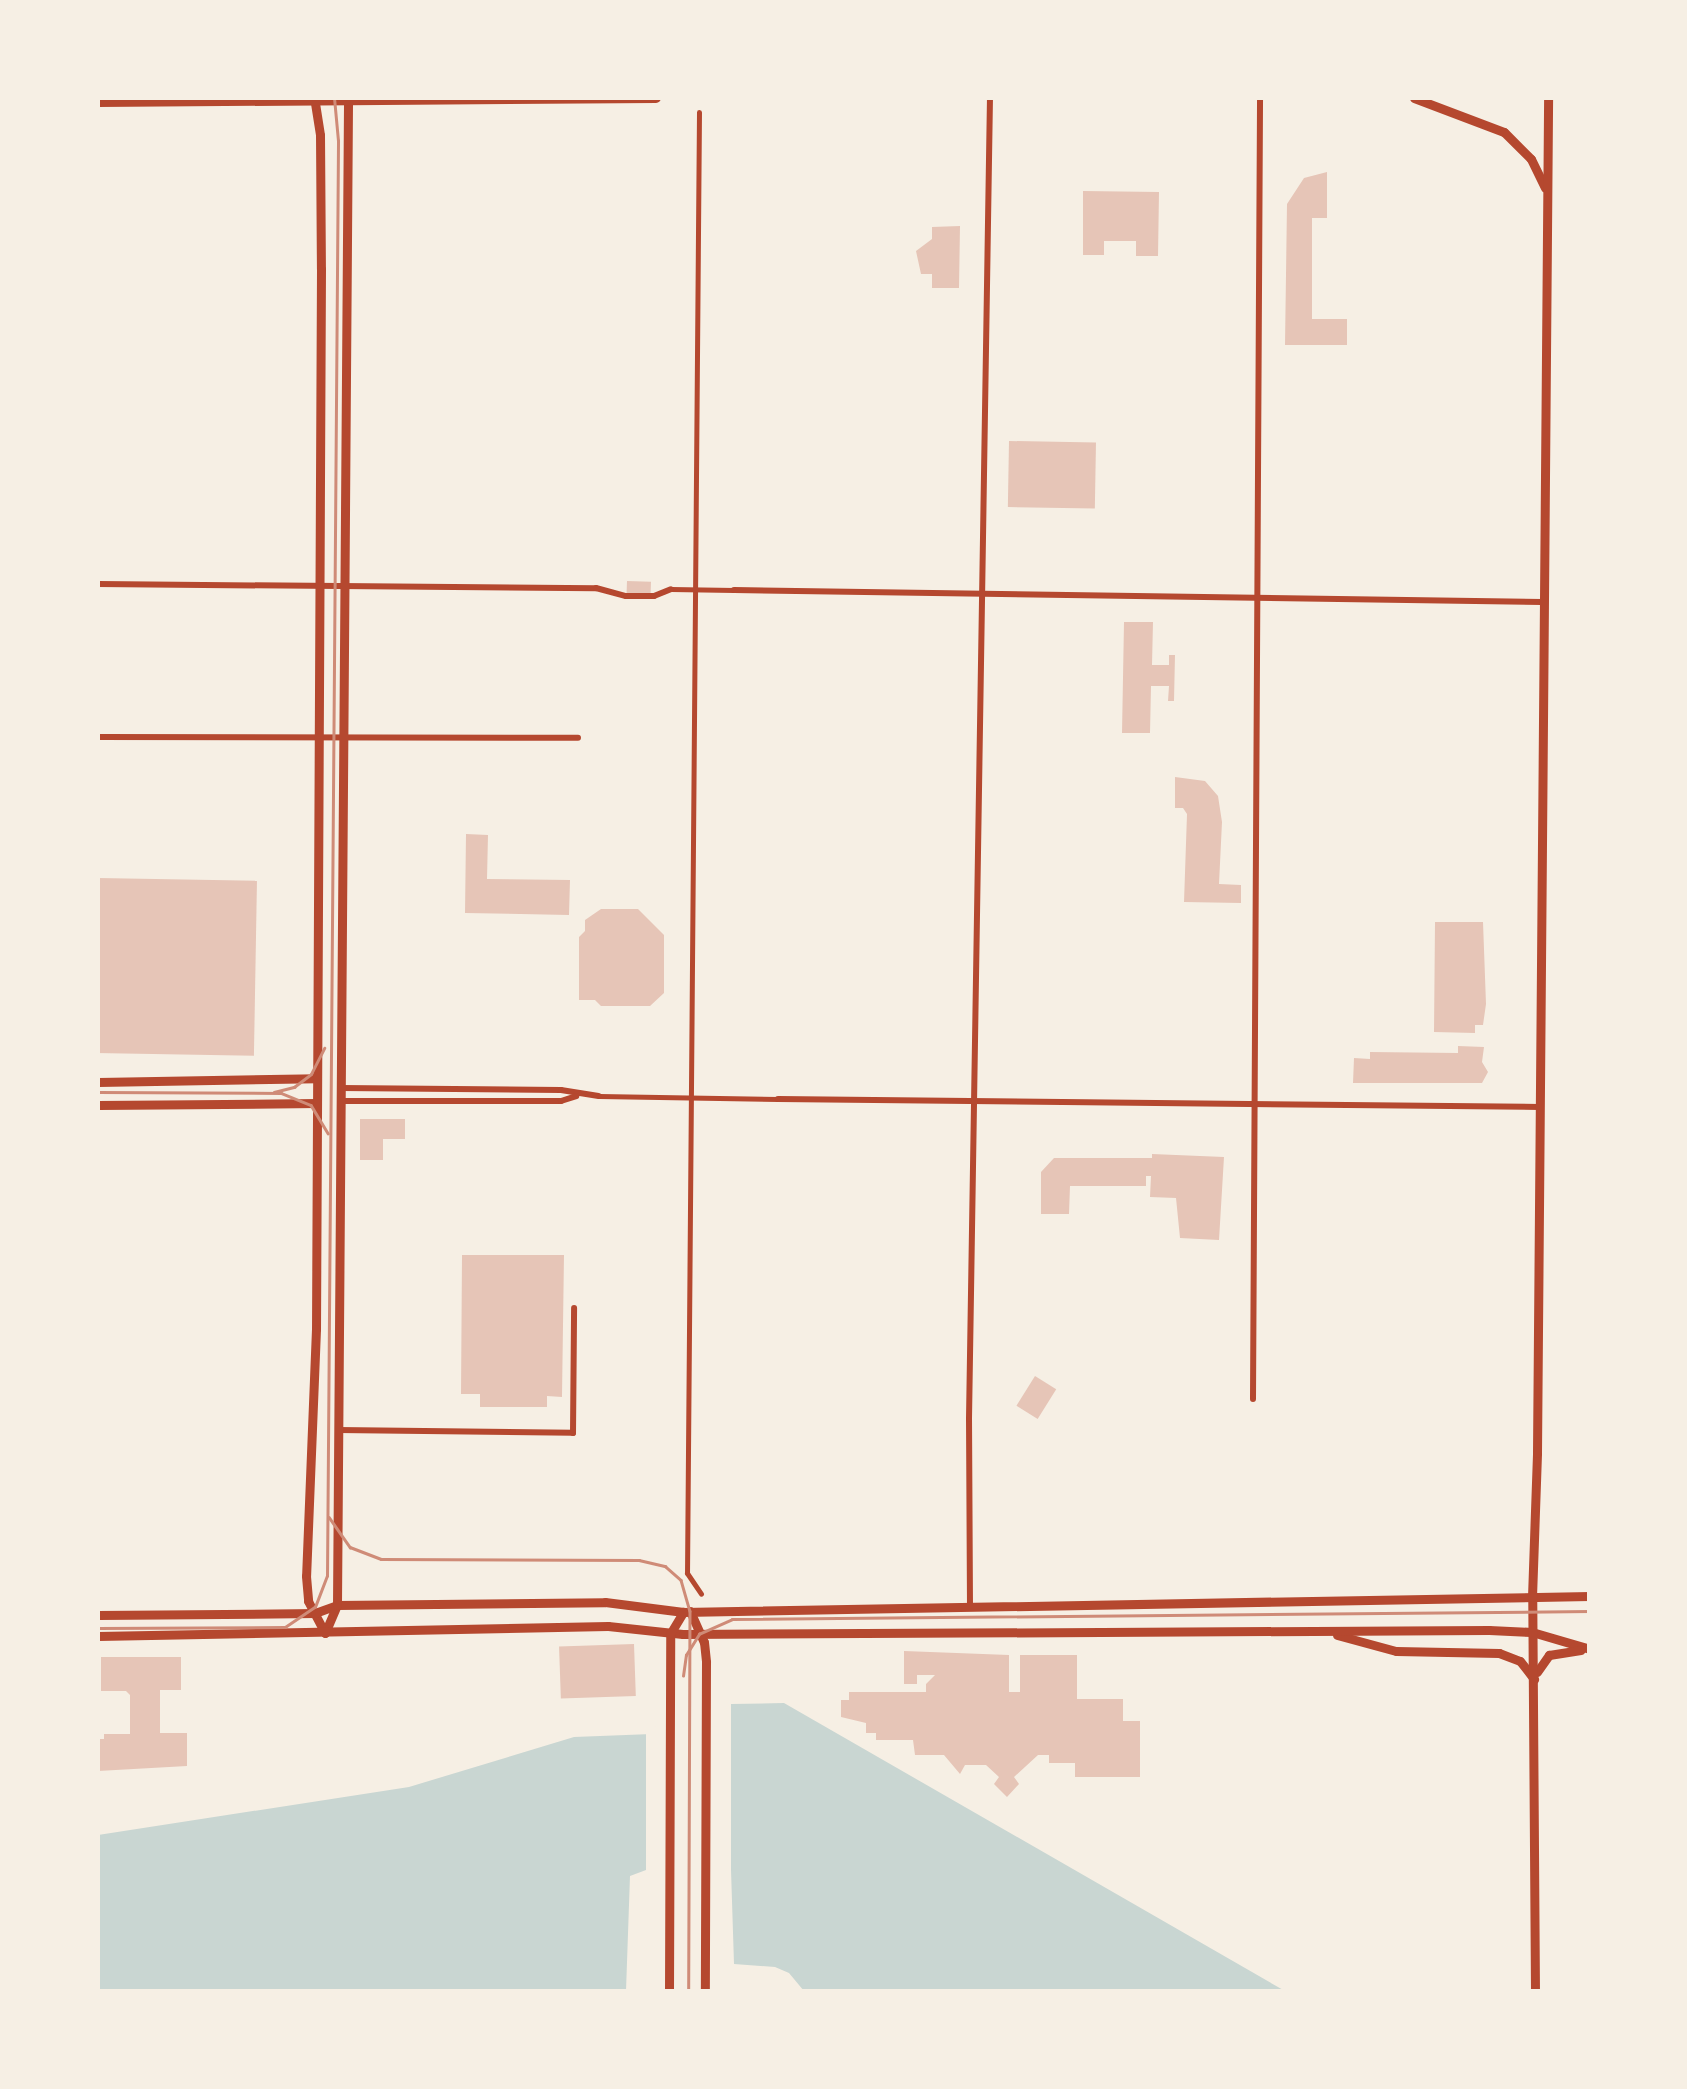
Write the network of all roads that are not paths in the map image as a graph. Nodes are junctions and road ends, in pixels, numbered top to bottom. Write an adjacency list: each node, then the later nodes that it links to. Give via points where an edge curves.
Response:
1 (656, 98): 7 (main road)
2 (990, 98): 17 (street)
3 (1260, 98): 18 (street)
4 (1414, 98): 10 (main road, via 1504,132 1531,159)
5 (1548, 98): 10 (main road)
6 (314, 100): 7 (main road); 8 (main road); 12 (main road, via 320,135)
7 (348, 100): 13 (main road)
8 (98, 102)
9 (698, 112): 15 (street)
10 (1546, 190): 19 (main road)
11 (98, 584): 12 (street)
12 (319, 584): 13 (street); 22 (main road)
13 (342, 584): 14 (street, via 596,588 626,596 654,596); 23 (main road)
14 (670, 588): 15 (street)
15 (696, 589): 16 (street); 29 (street)
16 (734, 590): 17 (street)
17 (983, 595): 18 (street); 32 (street)
18 (1261, 597): 19 (street); 35 (street)
19 (1542, 602): 36 (main road)
20 (98, 737): 22 (street)
21 (578, 738): 23 (street)
22 (318, 740): 23 (street); 24 (main road)
23 (341, 740): 26 (main road)
24 (317, 1078): 25 (main road); 26 (main road); 33 (main road)
25 (98, 1082)
26 (341, 1088): 27 (street); 31 (main road)
27 (577, 1095): 28 (street); 31 (street, via 561,1101)
28 (599, 1096): 29 (street)
29 (693, 1098): 30 (street); 40 (street, via 687,1573)
30 (778, 1098): 32 (street)
31 (340, 1101): 33 (main road); 39 (main road)
32 (974, 1102): 35 (street); 44 (street)
33 (317, 1103): 34 (main road); 46 (main road, via 306,1576)
34 (98, 1106)
35 (1252, 1106): 36 (street); 38 (street)
36 (1540, 1107): 41 (main road)
37 (574, 1308): 39 (street, via 573,1433)
38 (1253, 1399)
39 (337, 1430): 43 (main road)
40 (701, 1594)
41 (1532, 1596): 42 (main road); 44 (main road); 50 (main road)
42 (1590, 1596)
43 (337, 1605): 45 (main road, via 605,1602); 46 (main road); 51 (main road)
44 (970, 1608): 45 (main road); 48 (main road)
45 (686, 1612): 52 (main road); 53 (main road)
46 (315, 1613): 47 (main road); 51 (main road)
47 (98, 1615)
48 (971, 1630): 49 (main road); 53 (main road)
49 (1330, 1632): 50 (main road); 56 (main road, via 1396,1651 1499,1653 1520,1661)
50 (1532, 1632): 55 (main road); 56 (main road)
51 (325, 1633): 52 (main road, via 608,1626); 54 (main road)
52 (670, 1634): 53 (main road); 57 (main road)
53 (699, 1634): 58 (main road, via 706,1704)
54 (98, 1636)
55 (1590, 1650): 56 (main road, via 1549,1655)
56 (1534, 1679): 59 (main road)
57 (668, 1992)
58 (705, 1992)
59 (1536, 1992)

